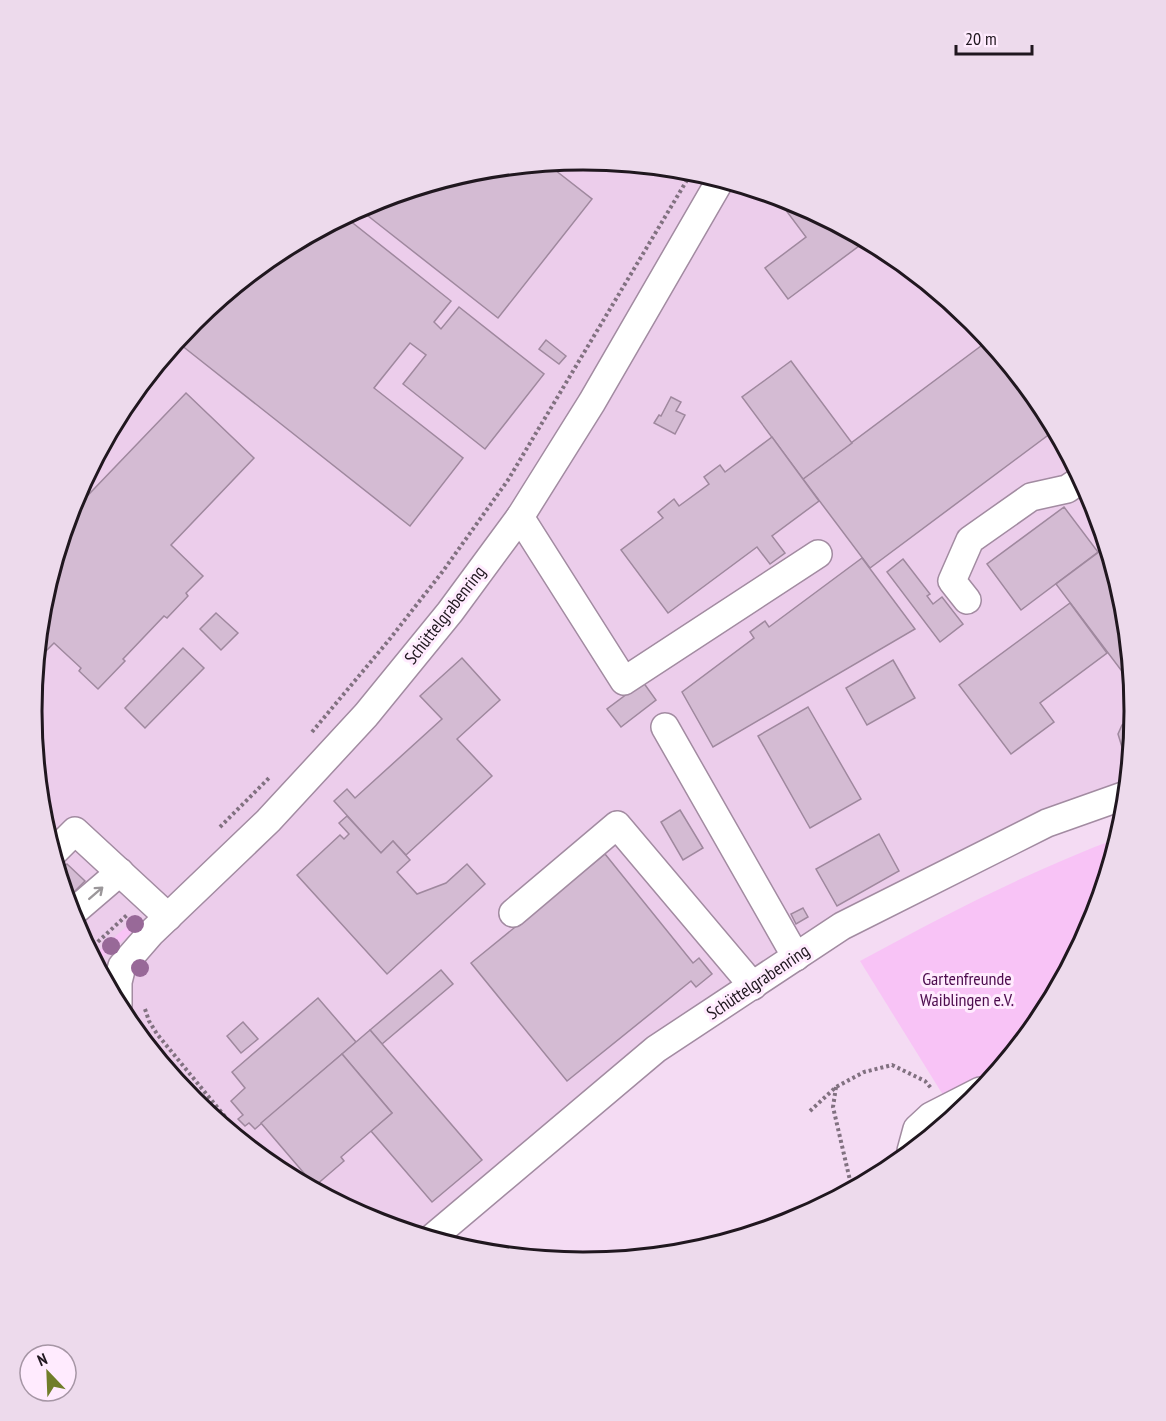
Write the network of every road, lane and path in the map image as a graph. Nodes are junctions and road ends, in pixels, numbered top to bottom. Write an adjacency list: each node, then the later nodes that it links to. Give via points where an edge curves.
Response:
1 (687, 180): 8 (path, via 508,480 443,571)
2 (717, 187): 4 (street, Schüttelgrabenring, via 592,402)
3 (1074, 484): 6 (street, via 1031,497 970,540 952,581)
4 (520, 517): 5 (street, via 624,681); 17 (street, Schüttelgrabenring, via 450,612 366,715 268,821)
5 (818, 554)
6 (967, 600)
7 (665, 727): 19 (street)
8 (310, 734)
9 (271, 776): 11 (path)
10 (1117, 798): 19 (street, Schüttelgrabenring, via 1047,823 842,926)
11 (217, 831)
12 (59, 847): 13 (street, via 75,831)
13 (120, 872): 14 (street); 15 (street, one-way to 13)
14 (148, 897): 17 (street); 18 (path)
15 (79, 907)
16 (513, 913): 20 (street, via 617,825)
17 (168, 917): 21 (street, Schüttelgrabenring, via 122,966)
18 (95, 944)
19 (796, 957): 20 (street, Schüttelgrabenring)
20 (753, 986): 28 (street, Schüttelgrabenring, via 656,1049)
21 (118, 987)
22 (836, 1087): 24 (path, via 864,1072 892,1065 925,1081); 25 (path); 27 (path, via 833,1107)
23 (956, 1102): 24 (street)
24 (948, 1106): 26 (street, via 917,1129)
25 (810, 1111)
26 (915, 1138)
27 (850, 1181)
28 (439, 1232)

